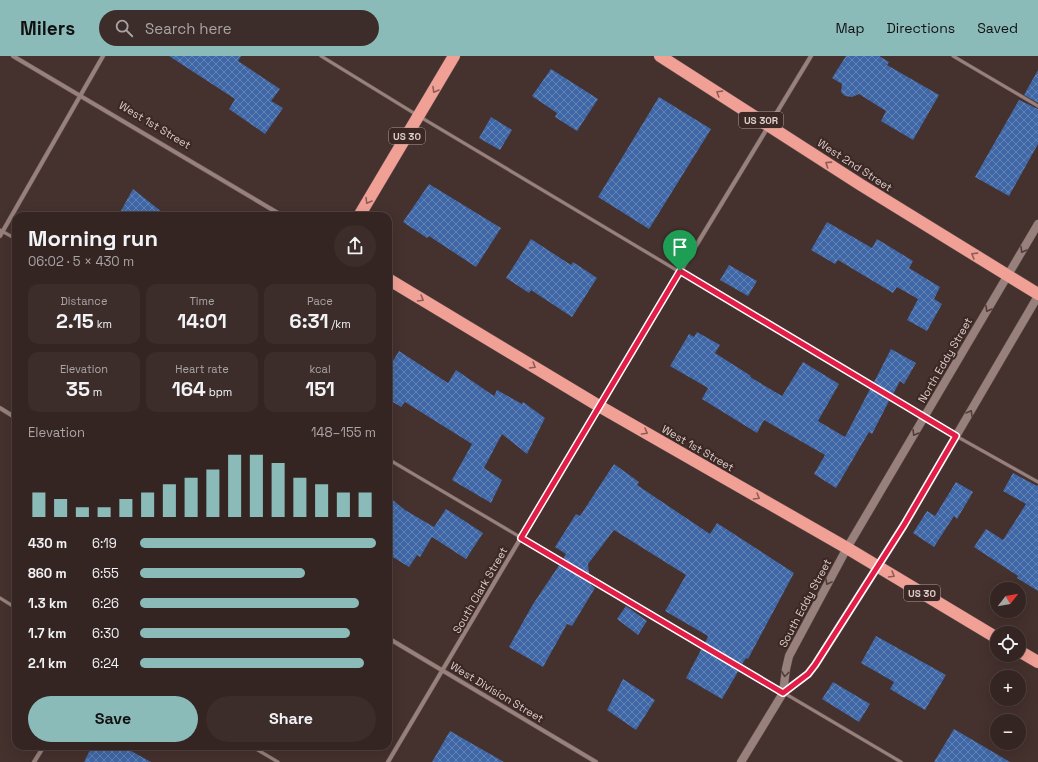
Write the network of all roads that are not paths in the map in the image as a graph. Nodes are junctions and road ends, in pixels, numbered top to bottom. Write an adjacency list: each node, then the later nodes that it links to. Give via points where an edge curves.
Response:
1 (14, 56): 8 (street, West 1st Street)
2 (103, 56): 8 (street)
3 (321, 56): 10 (lane)
4 (454, 56): 10 (highway, US 30, one-way to 10)
5 (660, 56): 11 (highway, West 2nd Street / US 30R, one-way to 5)
6 (811, 56): 11 (street, South Clark Street)
7 (953, 56): 9 (lane)
8 (80, 95): 12 (street); 13 (street, West 1st Street)
9 (1038, 106)
10 (419, 116): 14 (highway, US 30, one-way to 14); 20 (lane)
11 (768, 125): 20 (street, South Clark Street); 21 (highway, West 2nd Street / US 30R, one-way to 11)
12 (13, 212)
13 (276, 212)
14 (361, 212)
15 (12, 214): 17 (street)
16 (1038, 224): 21 (main road, North Eddy Street, one-way to 21)
17 (2, 231): 18 (street); 19 (lane)
18 (0, 236)
19 (12, 237)
20 (680, 271): 24 (street, South Clark Street); 27 (lane)
21 (1007, 276): 23 (highway, West 2nd Street / US 30R); 27 (main road, North Eddy Street, one-way to 27)
22 (392, 281): 24 (highway, West 1st Street / US 30, one-way to 24)
23 (1038, 295): 28 (main road, one-way to 23)
24 (599, 406): 31 (street, South Clark Street); 32 (highway, West 1st Street / US 30, one-way to 32)
25 (0, 408): 26 (street)
26 (12, 416)
27 (924, 418): 28 (lane); 32 (main road, North Eddy Street, one-way to 32)
28 (956, 436): 30 (lane); 33 (main road)
29 (392, 461): 31 (lane)
30 (1038, 482)
31 (521, 538): 40 (street, South Clark Street); 41 (lane)
32 (847, 548): 33 (highway, West 1st Street / US 30); 41 (main road, South Eddy Street, one-way to 41, via 789,656)
33 (877, 566): 36 (highway, West 1st Street / US 30, one-way to 36); 41 (main road, South Eddy Street, via 815,665 808,674)
34 (0, 598): 35 (lane)
35 (12, 606)
36 (990, 634)
37 (392, 640): 40 (street, West Division Street)
38 (1026, 655): 39 (highway)
39 (1038, 662)
40 (443, 670): 46 (street, South Clark Street); 47 (street, West Division Street)
41 (783, 693): 48 (main road, South Eddy Street); 49 (lane)
42 (42, 750): 44 (street)
43 (258, 750): 45 (lane)
44 (34, 762)
45 (278, 762)
46 (388, 762)
47 (596, 762)
48 (741, 762)
49 (902, 762)

